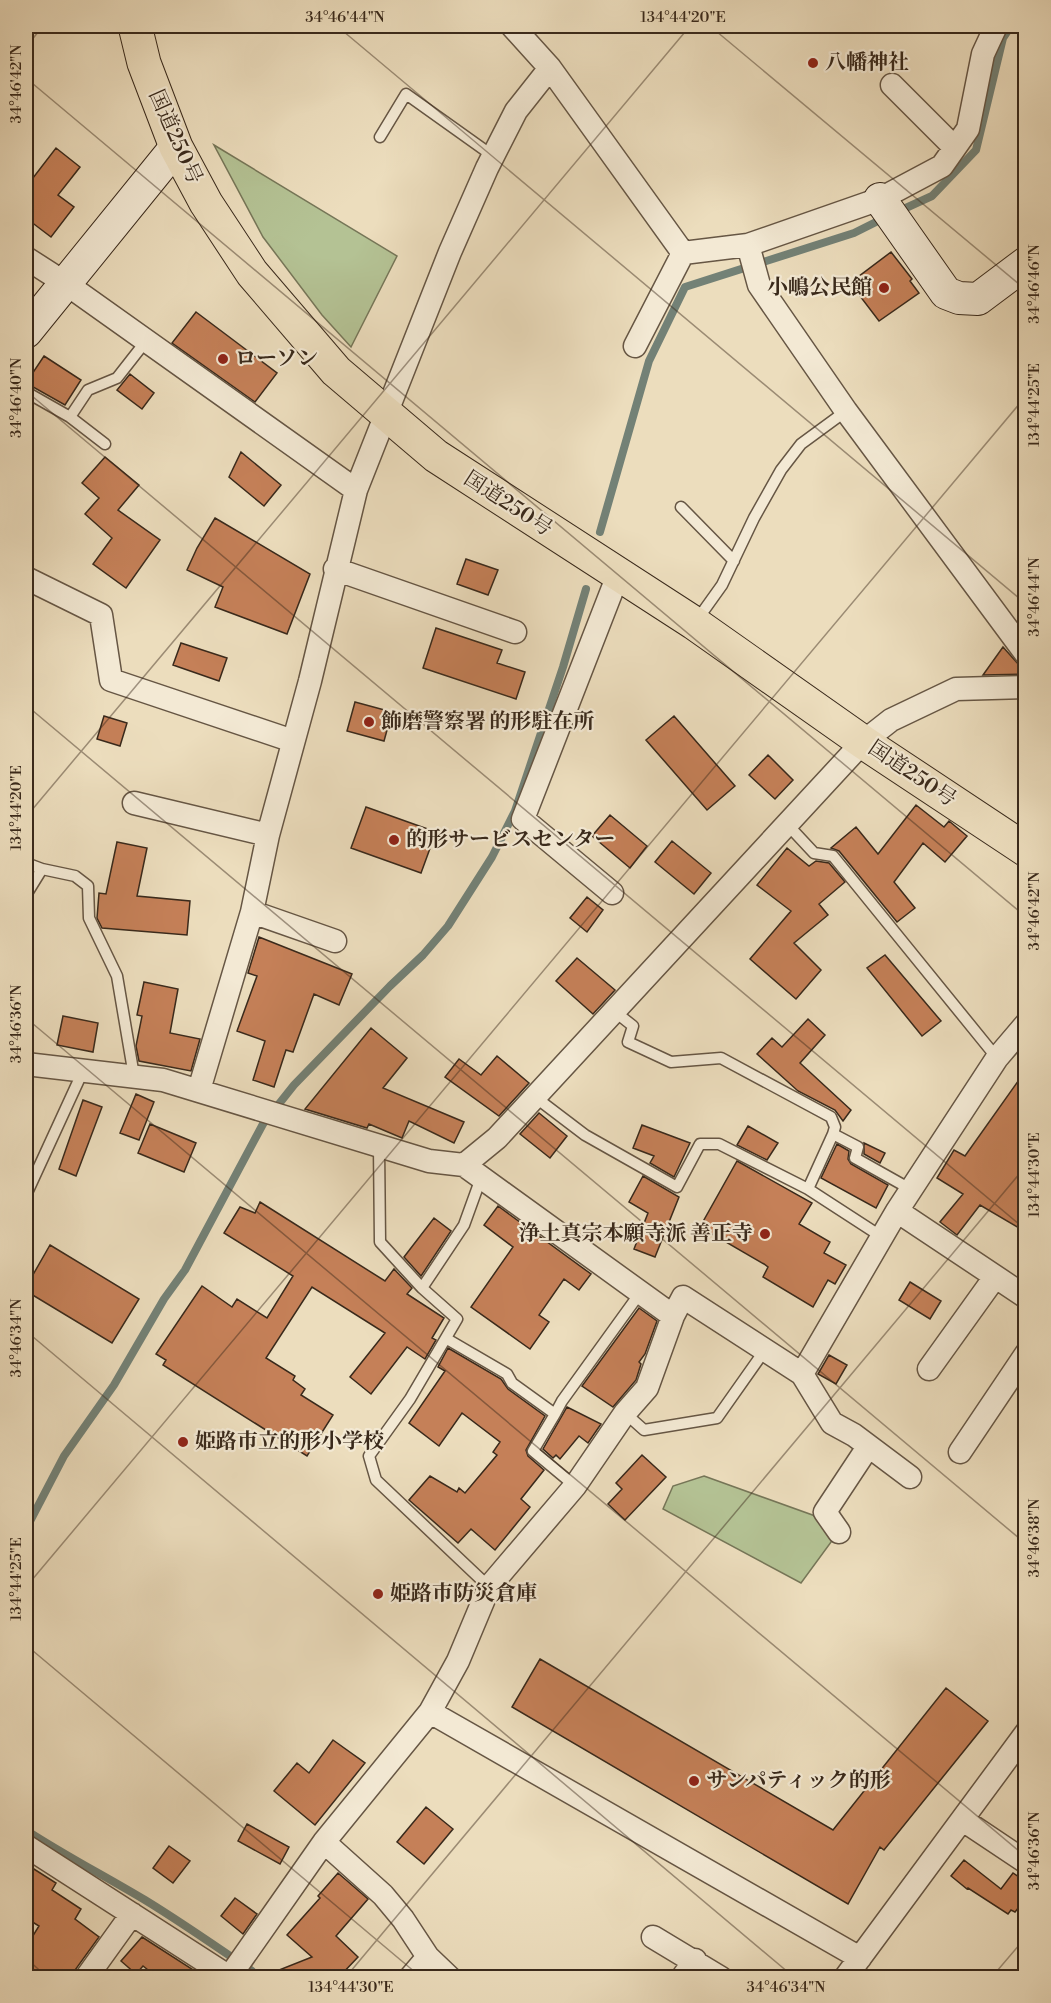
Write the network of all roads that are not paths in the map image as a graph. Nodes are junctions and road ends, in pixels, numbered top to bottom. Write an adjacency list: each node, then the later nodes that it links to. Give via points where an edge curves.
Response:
1 (135, 26): 7 (highway, 国道250号, via 144,63)
2 (512, 26): 4 (street)
3 (996, 26): 8 (street, via 983,54 968,129)
4 (550, 68): 9 (street, via 516,111); 12 (street)
5 (892, 85): 8 (street)
6 (380, 137): 9 (lane, via 406,94)
7 (176, 147): 15 (street); 21 (highway, 国道250号, via 206,203 252,273 336,371)
8 (954, 147): 10 (street, via 942,166)
9 (493, 156): 21 (street, via 450,252)
10 (887, 210): 11 (street); 14 (street, via 946,293 959,298 978,299)
11 (749, 248): 12 (street); 20 (street, via 759,285)
12 (683, 252): 18 (street)
13 (26, 258): 15 (street)
14 (1026, 263)
15 (65, 283): 16 (street); 17 (street)
16 (26, 332)
17 (146, 341): 22 (lane, via 117,378 88,390); 24 (street)
18 (635, 346)
19 (26, 392): 22 (lane)
20 (846, 411): 26 (lane, via 801,444 788,461 754,518); 32 (street)
21 (386, 415): 24 (street); 28 (highway, 国道250号, via 436,456)
22 (70, 417): 23 (lane)
23 (105, 444)
24 (356, 490): 27 (street)
25 (681, 507): 26 (lane)
26 (735, 561): 30 (lane)
27 (335, 569): 31 (street); 34 (street)
28 (618, 575): 30 (highway, 国道250号); 42 (street, via 523,819)
29 (26, 578): 34 (street, via 101,615 111,680)
30 (694, 623): 35 (highway, 国道250号)
31 (515, 632)
32 (1026, 654)
33 (1026, 687): 35 (street, via 956,689 891,720)
34 (293, 741): 38 (street)
35 (863, 742): 37 (street); 39 (highway, 国道250号)
36 (134, 803): 38 (street)
37 (786, 823): 46 (street); 48 (lane, via 814,853 833,856)
38 (268, 835): 44 (street)
39 (1026, 850)
40 (26, 863): 41 (lane)
41 (42, 869): 43 (lane); 51 (lane, via 75,876 88,886 89,918 117,976)
42 (612, 893)
43 (26, 895)
44 (252, 912): 45 (street); 52 (street)
45 (335, 940)
46 (613, 1011): 53 (street); 54 (lane, via 633,1026 628,1042 671,1062 721,1058 831,1117)
47 (1026, 1024): 48 (street)
48 (997, 1058): 58 (street)
49 (26, 1064): 50 (street)
50 (83, 1070): 51 (street); 59 (lane)
51 (135, 1076): 52 (street)
52 (199, 1090): 55 (street)
53 (535, 1097): 56 (street); 57 (lane, via 585,1135 677,1187 700,1144 719,1144)
54 (833, 1134): 57 (lane); 58 (lane, via 858,1147 855,1158)
55 (379, 1147): 56 (street); 63 (lane, via 380,1242)
56 (472, 1172): 63 (lane, via 464,1225); 64 (street)
57 (808, 1189): 61 (lane)
58 (912, 1190): 60 (street)
59 (26, 1195)
60 (897, 1211): 61 (street); 62 (street)
61 (882, 1237): 71 (street)
62 (995, 1277): 65 (street); 70 (street)
63 (422, 1288): 67 (lane, via 457,1319)
64 (640, 1293): 66 (street); 73 (lane)
65 (1026, 1297)
66 (673, 1316): 68 (street, via 683,1298); 72 (street, via 647,1388)
67 (447, 1339): 73 (lane, via 507,1374 512,1383); 79 (lane, via 369,1456 376,1480)
68 (765, 1350): 71 (street); 72 (lane, via 717,1418 644,1430)
69 (1026, 1354): 75 (street)
70 (929, 1369)
71 (802, 1374): 74 (street, via 832,1423)
72 (625, 1413): 77 (street)
73 (555, 1414): 77 (lane, via 533,1451)
74 (868, 1447): 76 (street); 78 (street, via 825,1512)
75 (960, 1452)
76 (910, 1477)
77 (575, 1486): 79 (street)
78 (839, 1532)
79 (489, 1587): 80 (street, via 458,1661)
80 (430, 1712): 83 (street); 89 (street)
81 (1026, 1733): 82 (street)
82 (963, 1820): 85 (street); 89 (street)
83 (324, 1842): 88 (street, via 383,1895); 91 (street)
84 (26, 1845): 86 (street)
85 (1026, 1862)
86 (132, 1914): 91 (street); 92 (street)
87 (653, 1937): 90 (street)
88 (428, 1957): 93 (street); 94 (street)
89 (860, 1958): 96 (street)
90 (688, 1969): 95 (street)
91 (230, 1976)
92 (86, 1977)
93 (410, 1977)
94 (450, 1977)
95 (721, 1977)
96 (845, 1977)

